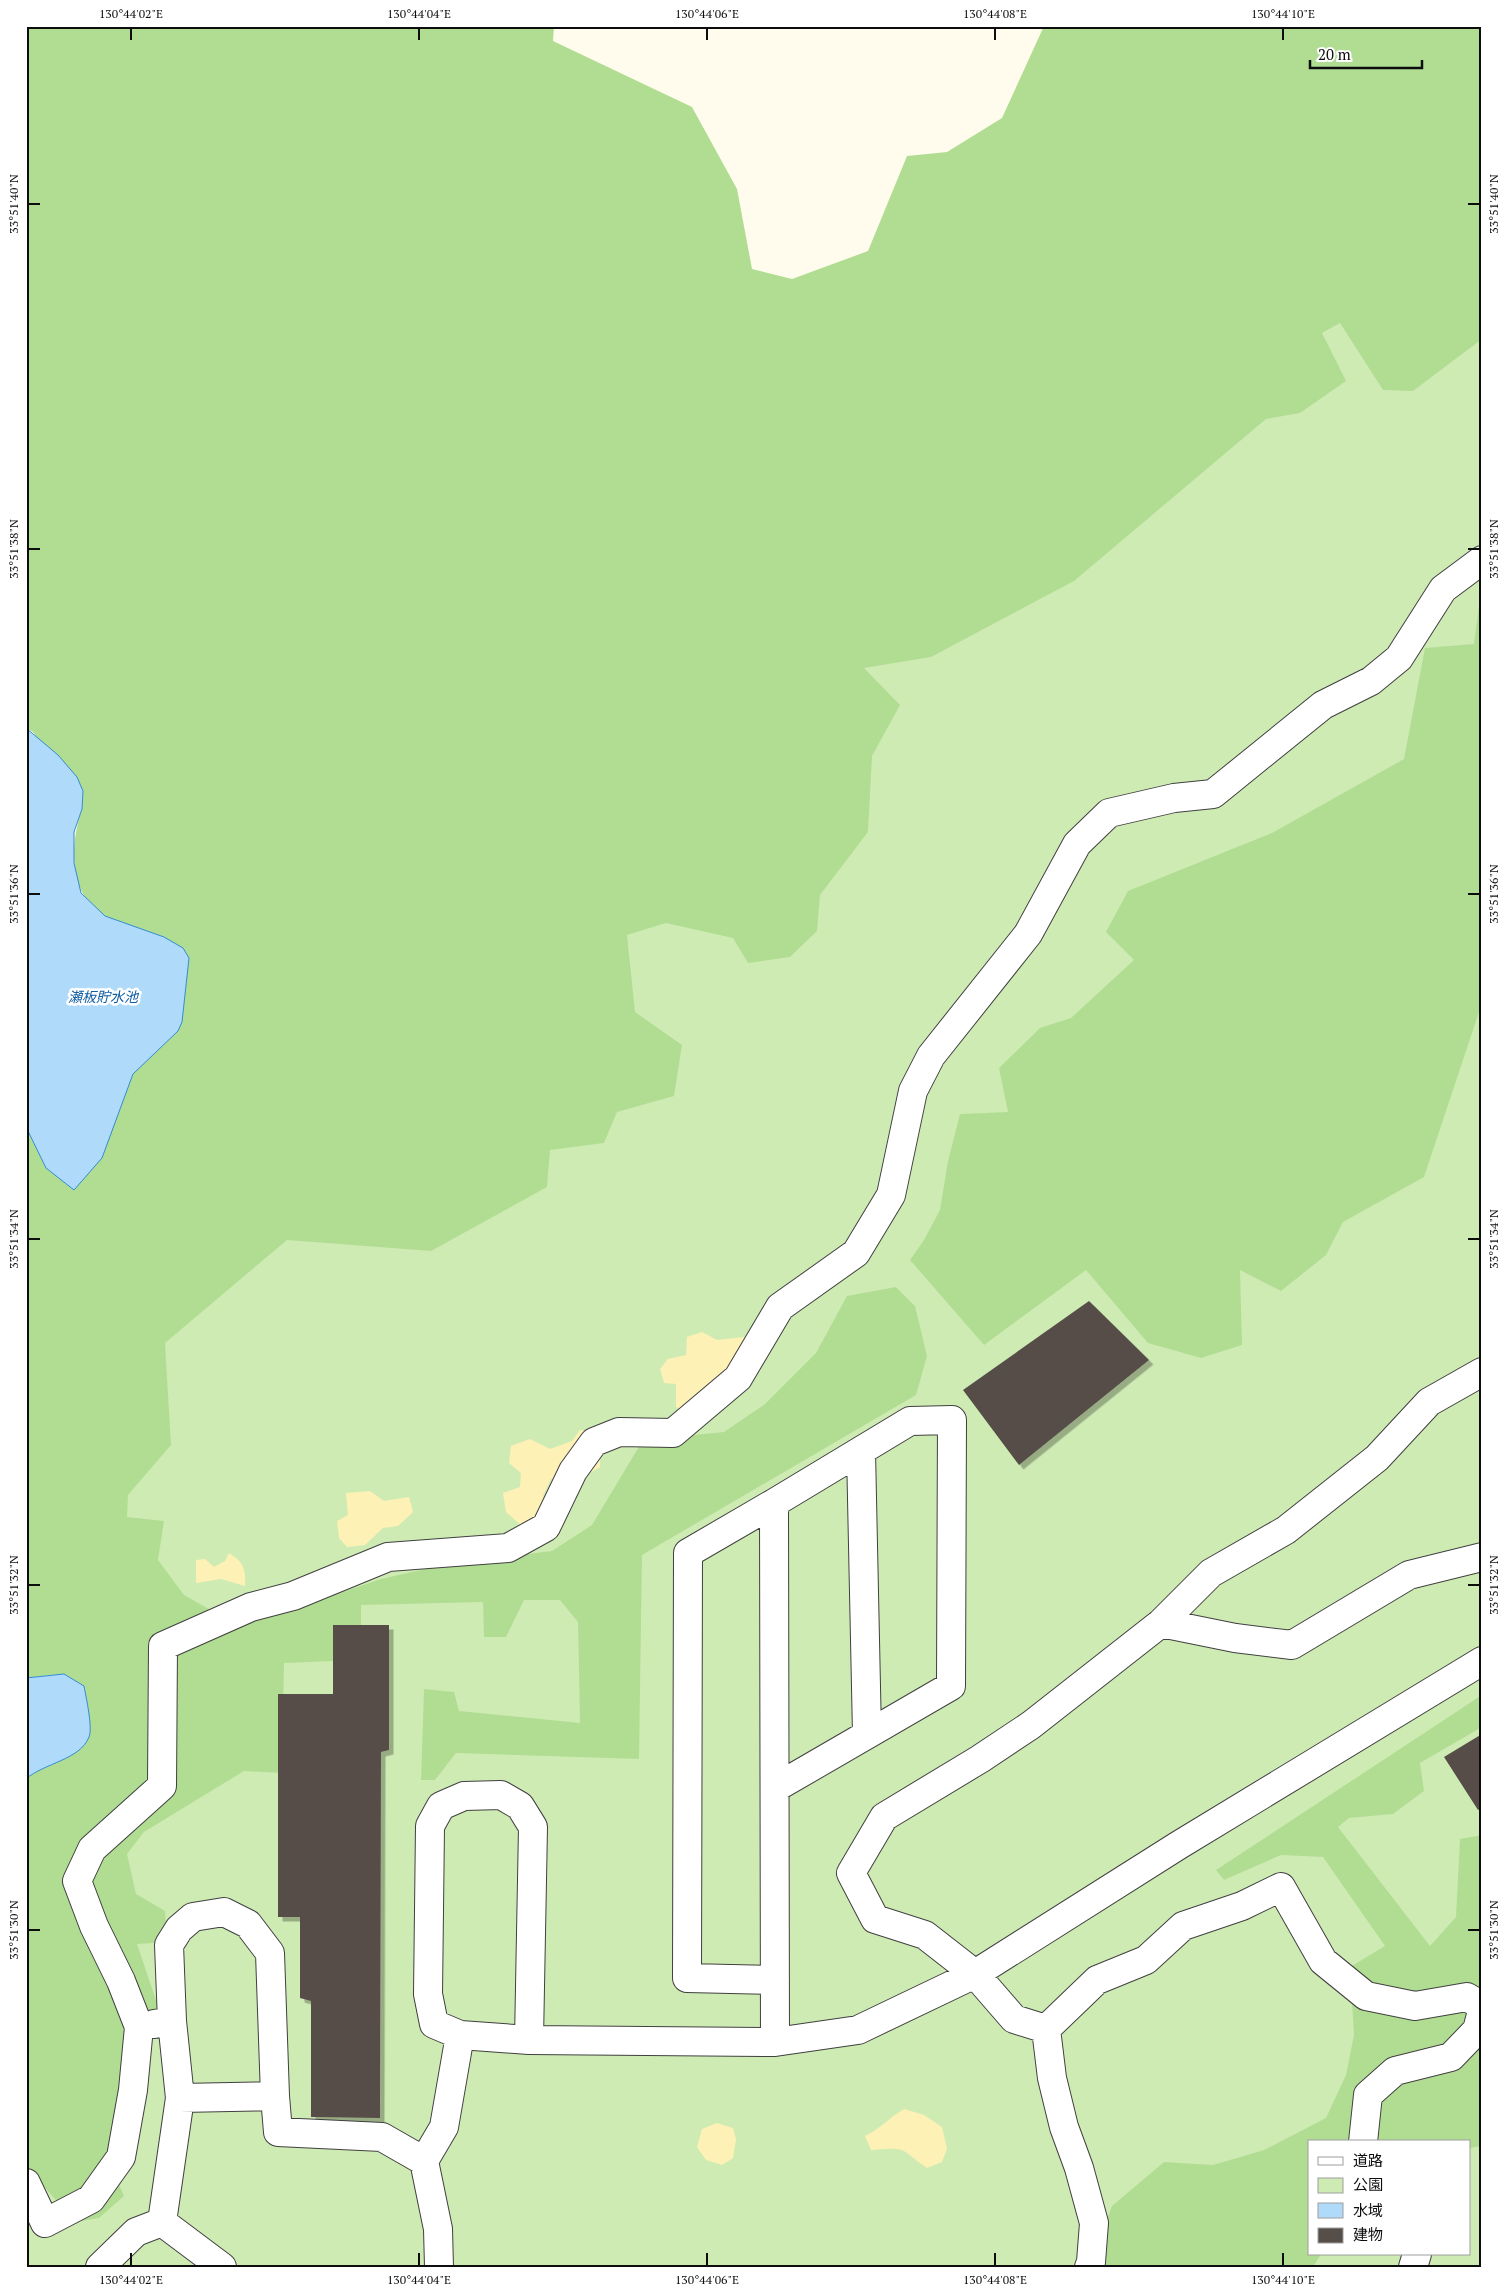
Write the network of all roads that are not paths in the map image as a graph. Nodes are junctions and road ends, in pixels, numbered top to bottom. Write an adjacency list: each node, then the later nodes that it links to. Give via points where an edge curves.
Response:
1 (1482, 560): 15 (street, via 1443,589 1399,658 1371,681 1322,705 1213,794 1174,798 1109,814 1077,844 1028,934 931,1056 912,1091 891,1195 856,1253 780,1307 738,1378 673,1433 619,1432 594,1442 572,1471 546,1527 508,1548 388,1557 293,1596 251,1607 163,1646 162,1786 92,1849 76,1881)
2 (1482, 1372): 6 (street, via 1429,1402 1377,1458 1286,1530 1211,1573)
3 (861, 1451): 4 (street); 8 (street); 8 (street, via 910,1421 952,1420 951,1686)
4 (774, 1503): 9 (street); 11 (street, via 688,1553 687,1978)
5 (1482, 1557): 6 (street, via 1409,1575 1292,1645 1235,1638)
6 (1161, 1623): 10 (street, via 1031,1725 884,1817 851,1873 875,1919 925,1935)
7 (1482, 1661): 10 (street, via 1179,1845)
8 (868, 1734): 9 (street)
9 (775, 1788): 11 (street)
10 (975, 1974): 16 (street, via 1014,2019); 19 (street, via 858,2030)
11 (775, 1980): 19 (street)
12 (1482, 2006): 16 (street, via 1467,1997 1415,2006 1366,1996 1323,1961 1280,1887 1242,1906 1183,1926 1146,1960 1096,1980)
13 (1482, 2011): 22 (street, via 1478,2030 1450,2057 1394,2071 1368,2094)
14 (172, 2021): 15 (street); 20 (street, via 169,1945 179,1929 193,1918 224,1912 248,1924 270,1953); 21 (street)
15 (139, 2027): 24 (street, via 133,2090 121,2157 91,2200 46,2223)
16 (1046, 2029): 29 (street, via 1052,2078 1064,2127 1094,2223)
17 (460, 2036): 18 (street); 18 (street, via 434,2024 428,1994 430,1826 441,1806 448,1802 464,1796 500,1795 520,1806 533,1827); 23 (street, via 444,2127)
18 (529, 2040): 19 (street)
19 (775, 2042)
20 (274, 2096): 21 (street); 23 (street, via 278,2132 382,2137)
21 (180, 2098): 25 (street)
22 (1362, 2140)
23 (424, 2161): 28 (street, via 438,2229)
24 (26, 2183)
25 (162, 2222): 26 (street, via 136,2232); 27 (street)
26 (100, 2267)
27 (222, 2267)
28 (439, 2267)
29 (1089, 2267)

